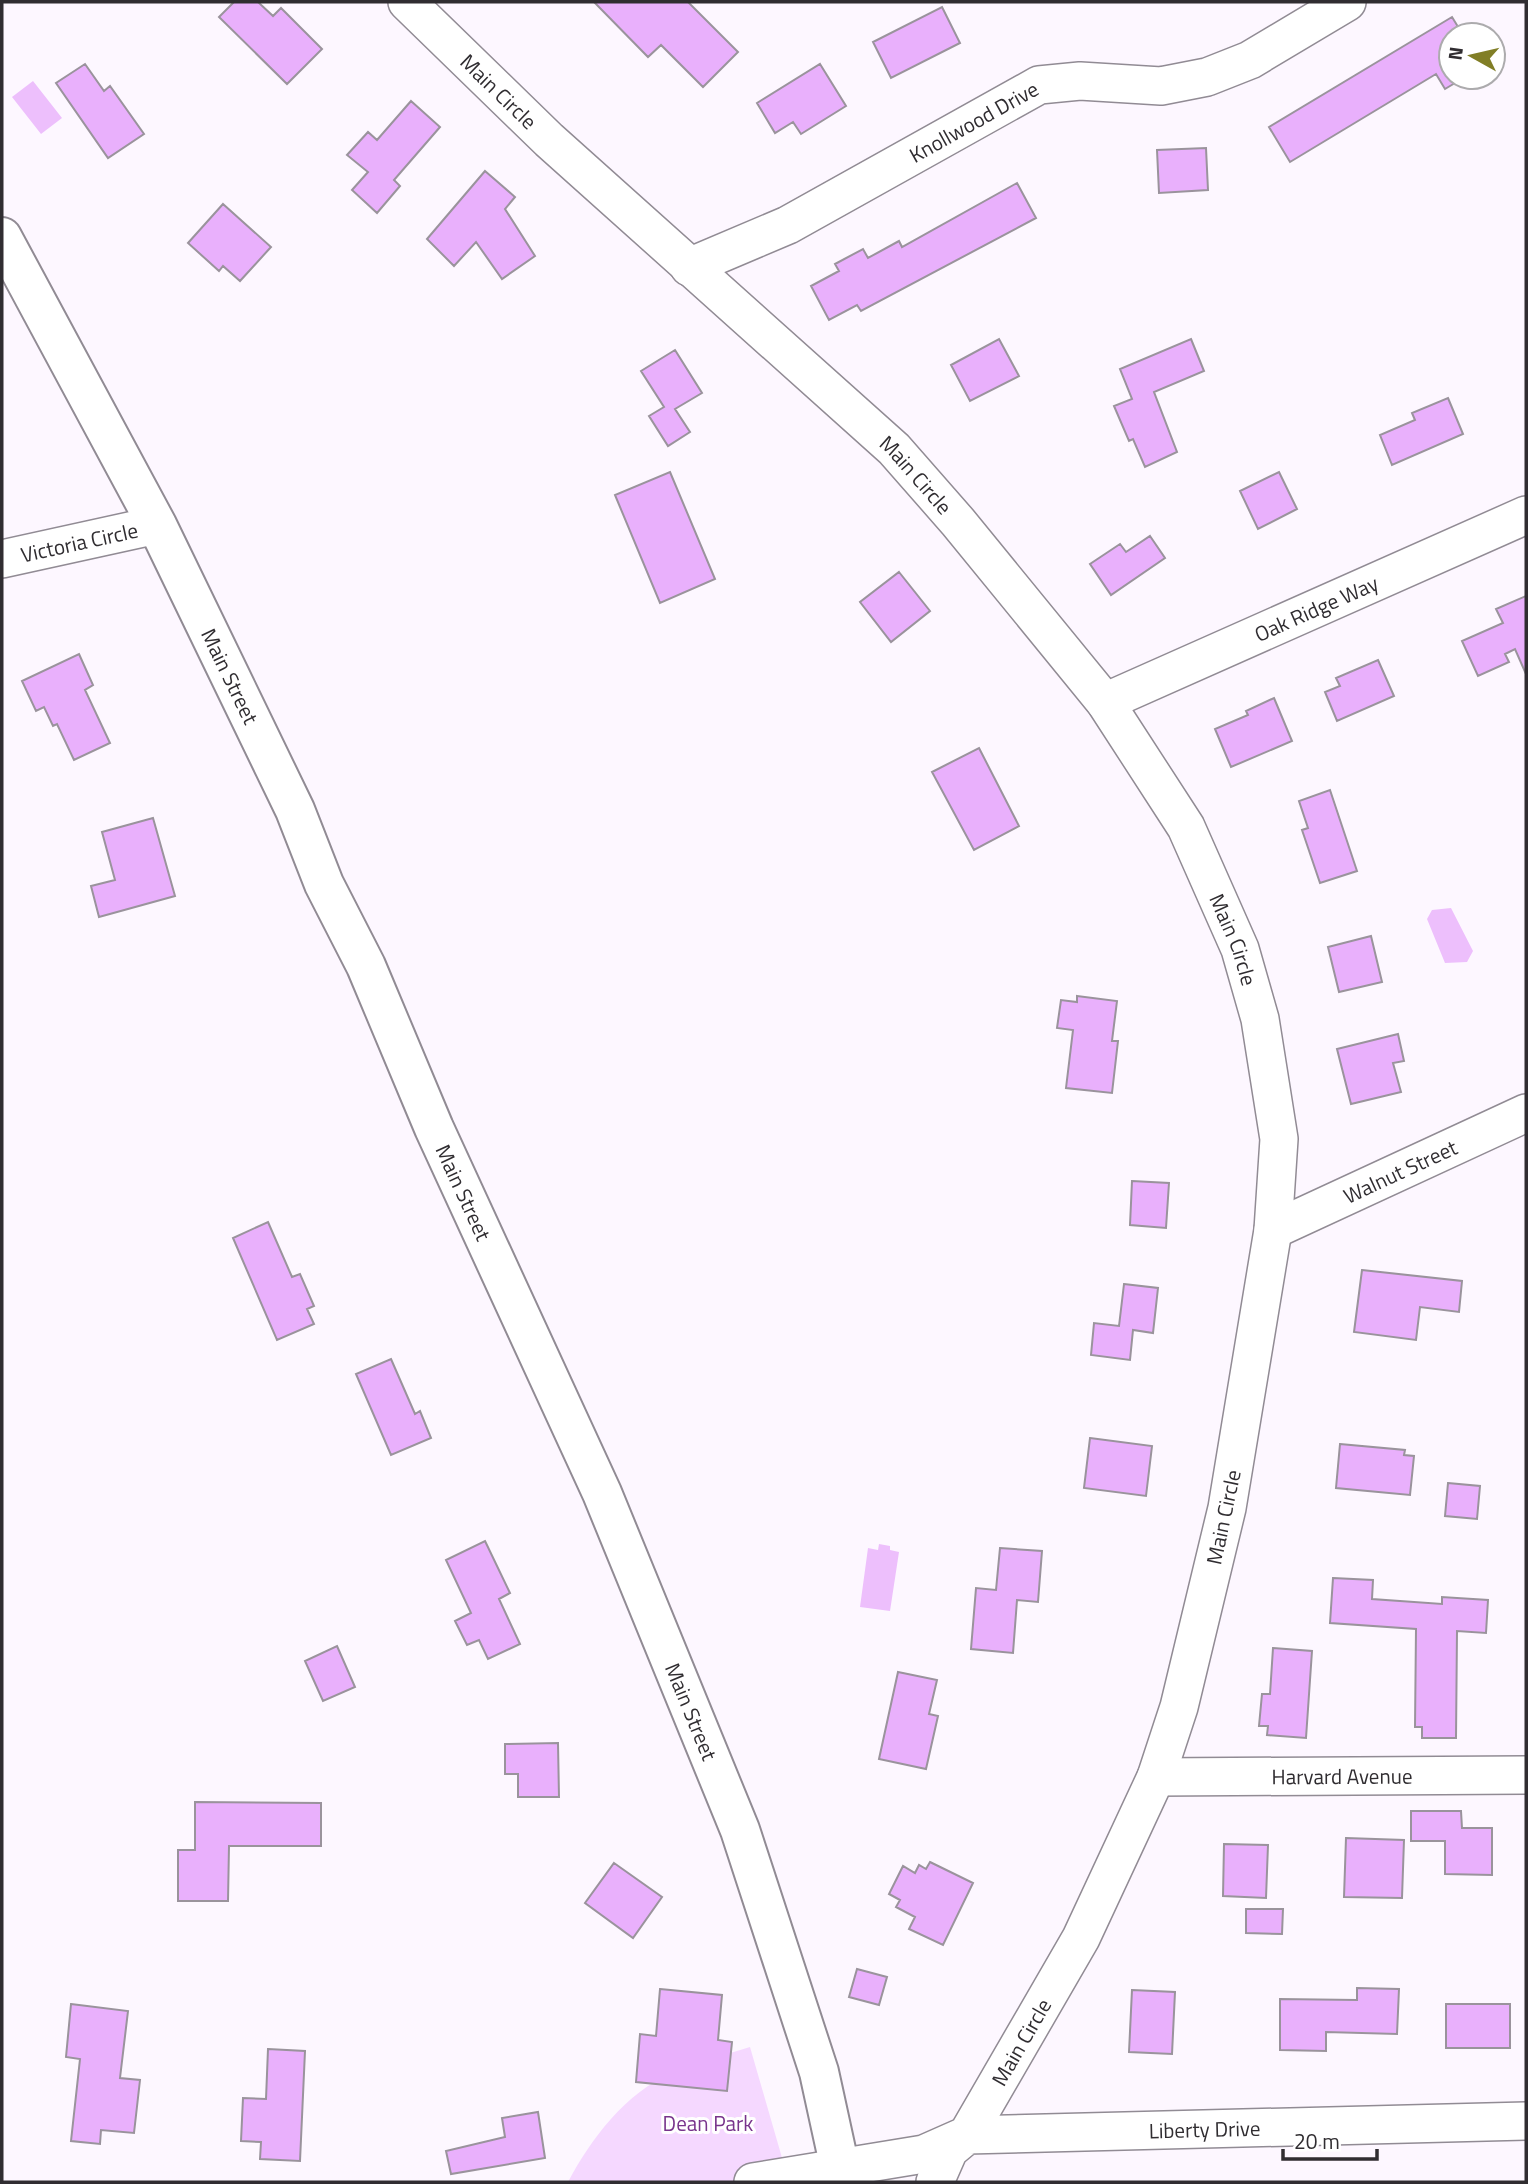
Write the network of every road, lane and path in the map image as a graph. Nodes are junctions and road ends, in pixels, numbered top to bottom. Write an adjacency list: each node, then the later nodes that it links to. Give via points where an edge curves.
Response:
1 (407, 2): 4 (street, Main Circle)
2 (1347, 2): 4 (street, Knollwood Drive, via 1250,60 1208,77 1161,86 1080,81 1039,85 788,225)
3 (2, 237): 6 (main road, Main Street)
4 (689, 267): 8 (street, Main Circle, via 894,449)
5 (1526, 514): 8 (street, Oak Ridge Way)
6 (157, 525): 7 (street, Victoria Circle); 15 (main road, Main Street, via 295,810 324,884 366,966 434,1128 602,1493 740,1830 806,2029)
7 (2, 559)
8 (1105, 702): 10 (street, Main Circle, via 1186,827 1240,949 1260,1019 1279,1139)
9 (1526, 1113): 10 (street, Walnut Street)
10 (1273, 1230): 12 (street, Main Circle, via 1227,1508 1179,1707)
11 (1526, 1775): 12 (street, Harvard Avenue)
12 (1156, 1777): 14 (street, Main Circle, via 1081,1938)
13 (1526, 2121): 14 (street, Liberty Drive)
14 (967, 2135): 15 (street, via 924,2154); 17 (street, Main Circle, via 949,2150)
15 (841, 2174): 16 (street)
16 (753, 2182)
17 (935, 2182)

